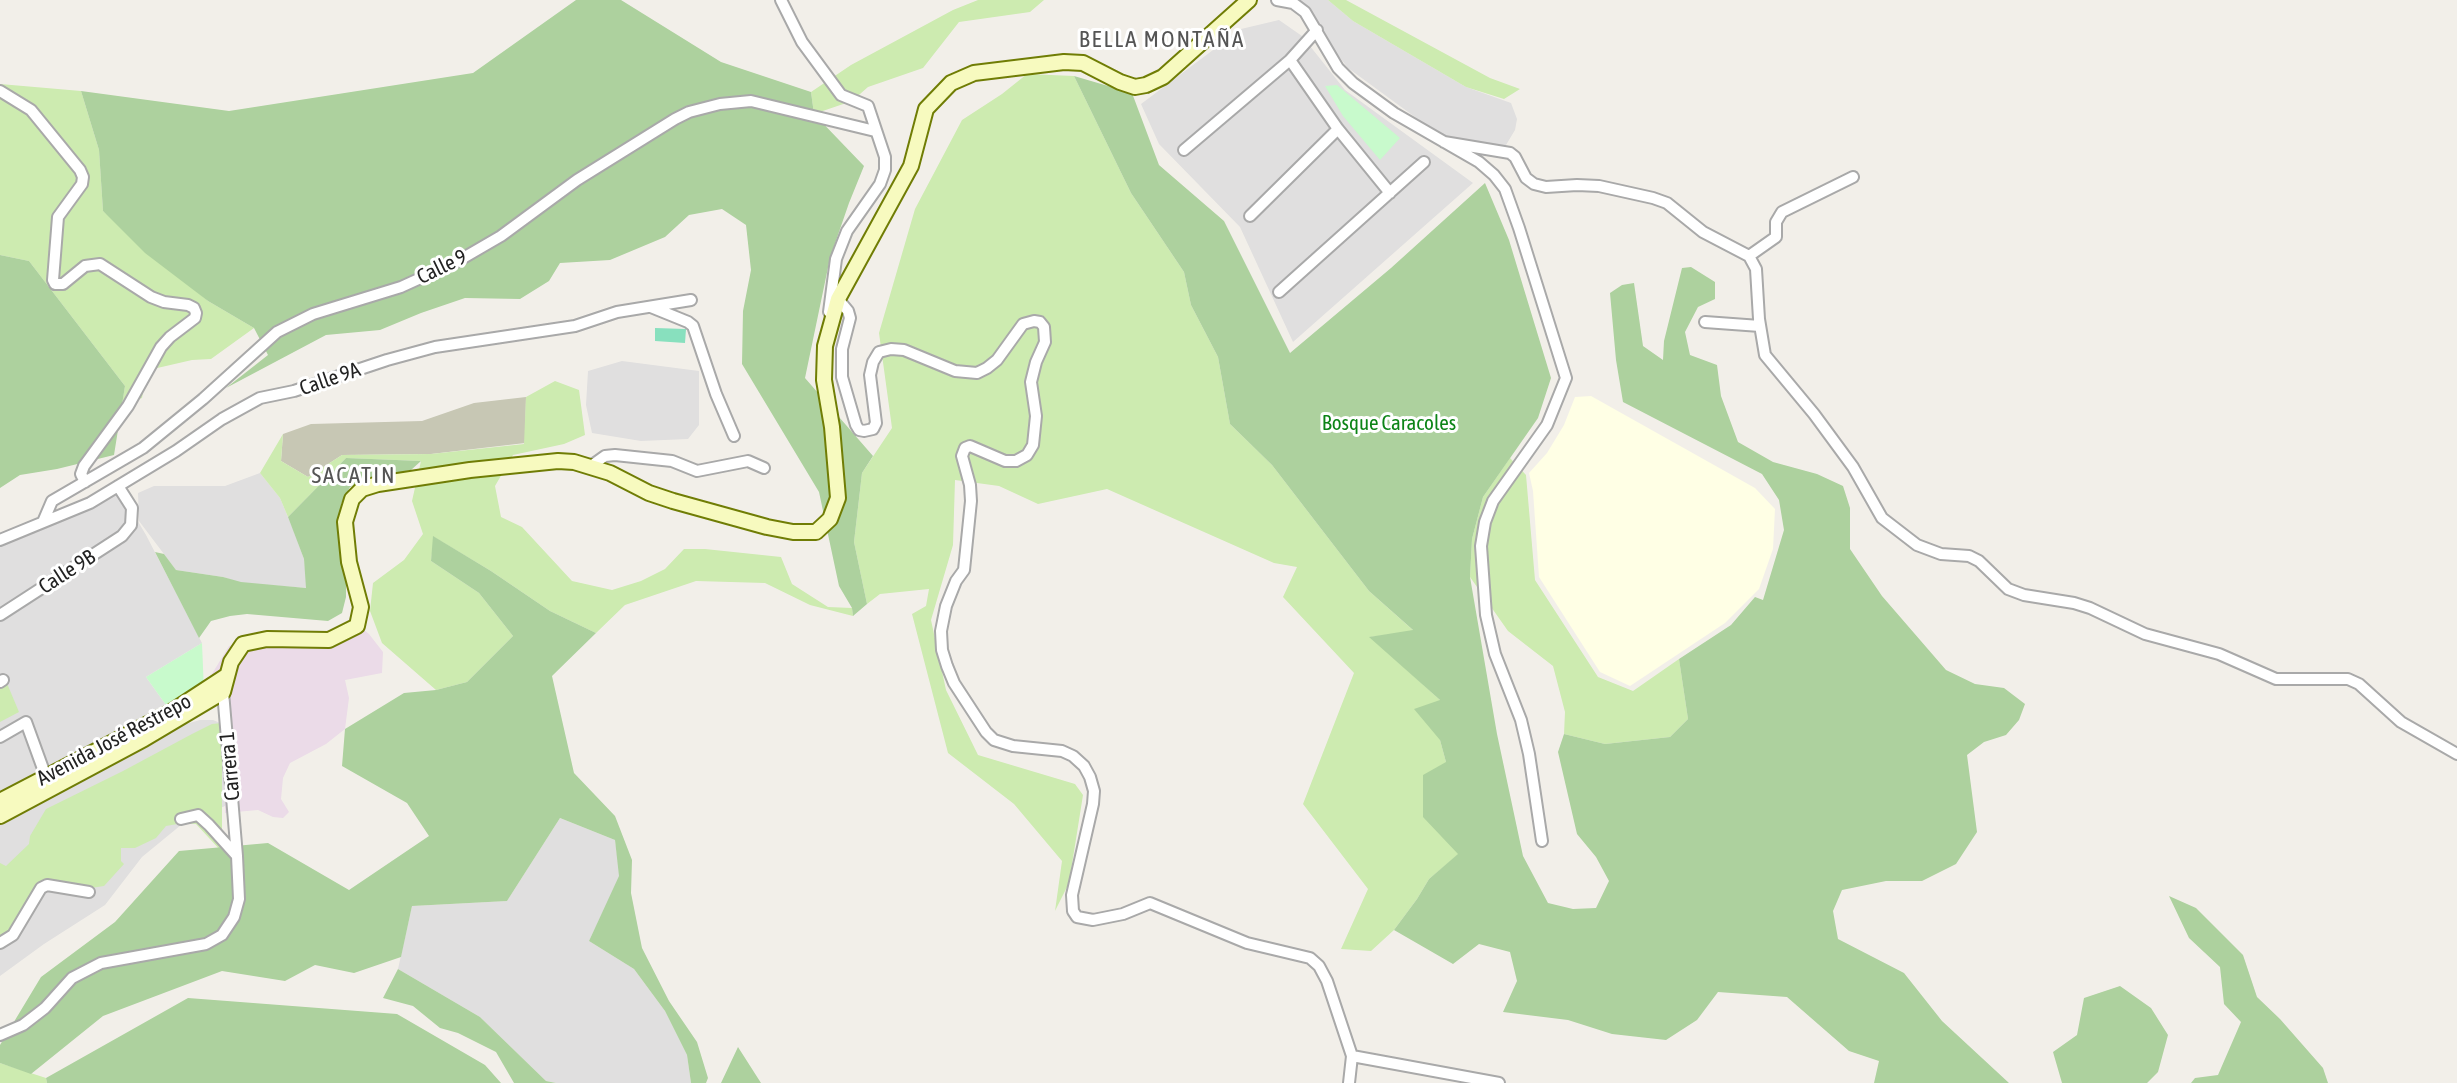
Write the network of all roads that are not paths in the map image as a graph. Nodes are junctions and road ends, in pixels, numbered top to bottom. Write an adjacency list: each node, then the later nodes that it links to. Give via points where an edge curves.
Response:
1 (781, 0): 8 (street, via 802,42 841,95 868,106)
2 (1249, 0): 17 (main road, via 1163,77 1146,85 1135,87 1083,63 1063,62 974,73 951,83 926,109 911,166)
3 (1277, 0): 4 (street, via 1299,6)
4 (1317, 30): 5 (street); 9 (street, via 1338,68 1353,83)
5 (1290, 60): 7 (street); 10 (street)
6 (0, 91): 26 (street, via 31,110 82,177 82,184 58,216 55,284 100,264 151,297 188,305 196,313 161,347 132,399 84,466)
7 (1338, 130): 13 (street); 14 (street)
8 (875, 131): 22 (street, via 886,157 886,170 847,231 835,259); 26 (street, Calle 9, via 751,101 689,112 577,180 458,261 401,287 313,314 277,332 143,448)
9 (1444, 142): 15 (street, via 1510,153 1534,184 1599,187 1667,203 1703,232); 39 (street, via 1479,162 1505,189 1566,378 1548,425 1493,501 1481,546 1486,615 1495,654 1521,720)
10 (1184, 150)
11 (1424, 162): 13 (street)
12 (1853, 177): 15 (street, via 1782,212 1776,222 1776,237)
13 (1390, 193): 16 (street)
14 (1250, 216)
15 (1749, 256): 21 (street, via 1756,269)
16 (1279, 292)
17 (838, 299): 22 (main road); 44 (street, via 850,318 842,349 842,377 856,425 864,431 876,424 870,375 879,352 904,350 955,371 976,373 997,360 1023,324 1034,321 1044,327 1045,342 1031,382 1036,416 1033,445 1027,455 1005,461 970,446 962,456 971,501 964,570 946,606 941,631 951,674 994,740 1062,751 1084,766 1094,791 1072,895 1077,917 1093,920 1150,903 1247,943 1310,958 1327,981)
18 (691, 300): 19 (street, Calle 9A)
19 (648, 307): 23 (street, via 693,326); 27 (street, Calle 9A, via 575,326 435,347 260,398)
20 (1705, 322): 21 (street)
21 (1760, 326): 34 (street, via 1765,355 1853,467 1882,518 1917,545 1941,554 1969,556 2008,589 2024,595 2090,608 2145,634 2219,654 2262,674 2294,680 2348,679 2401,722)
22 (825, 346): 24 (main road, via 824,380 838,498 830,519 816,532 767,527 673,501)
23 (734, 436)
24 (591, 466): 25 (street, via 615,455 672,461 697,471 748,461); 31 (main road, via 558,461 470,470 362,489 352,499 345,522 361,607 357,626 329,640 267,639 243,644)
25 (764, 468)
26 (85, 482): 28 (street, Calle 9, via 52,501)
27 (118, 486): 28 (street, Calle 9A); 30 (street, Calle 9B, via 132,508 131,525 121,536)
28 (43, 522): 29 (street, Calle 9A)
29 (0, 540)
30 (0, 615)
31 (226, 676): 32 (main road, Carrera 1); 35 (main road, Avenida José Restrepo, via 170,712)
32 (223, 692): 37 (main road, Avenida José Restrepo); 40 (street, Carrera 1)
33 (0, 737): 35 (street, via 26,722)
34 (2457, 754)
35 (46, 777): 36 (main road, Avenida José Restrepo)
36 (0, 801)
37 (0, 817)
38 (181, 819): 40 (street, via 198,815)
39 (1542, 841)
40 (237, 856): 43 (street, Carrera 1, via 239,899 222,936 206,944 102,963 72,978 45,1009 23,1025)
41 (89, 892): 42 (street, via 41,888 13,935)
42 (0, 943)
43 (0, 1035)
44 (1352, 1056): 45 (street); 46 (street)
45 (1349, 1083)
46 (1499, 1083)

